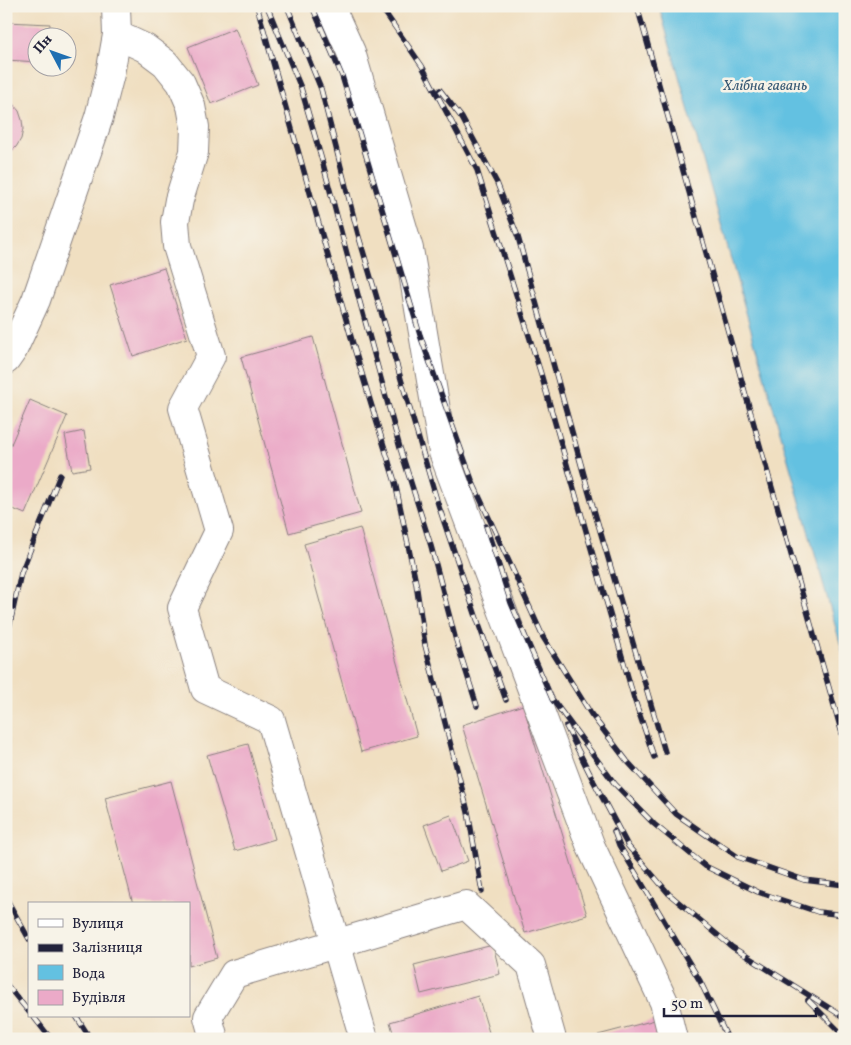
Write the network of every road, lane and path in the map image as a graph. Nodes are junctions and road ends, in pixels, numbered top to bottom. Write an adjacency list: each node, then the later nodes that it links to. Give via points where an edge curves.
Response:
1 (116, 6): 3 (street)
2 (330, 6): 9 (street, via 351,52 409,249 443,452 591,847 664,1002)
3 (117, 35): 4 (street, via 99,117 36,300); 5 (street, via 145,48 165,63 181,83 191,106 195,127 194,152 175,222 177,246 211,356 183,408 219,532 182,608 205,689 270,720)
4 (6, 360)
5 (336, 944): 6 (street, via 234,974 208,1017); 7 (street); 8 (street, via 466,905 531,965)
6 (214, 1039)
7 (364, 1039)
8 (552, 1039)
9 (673, 1039)

